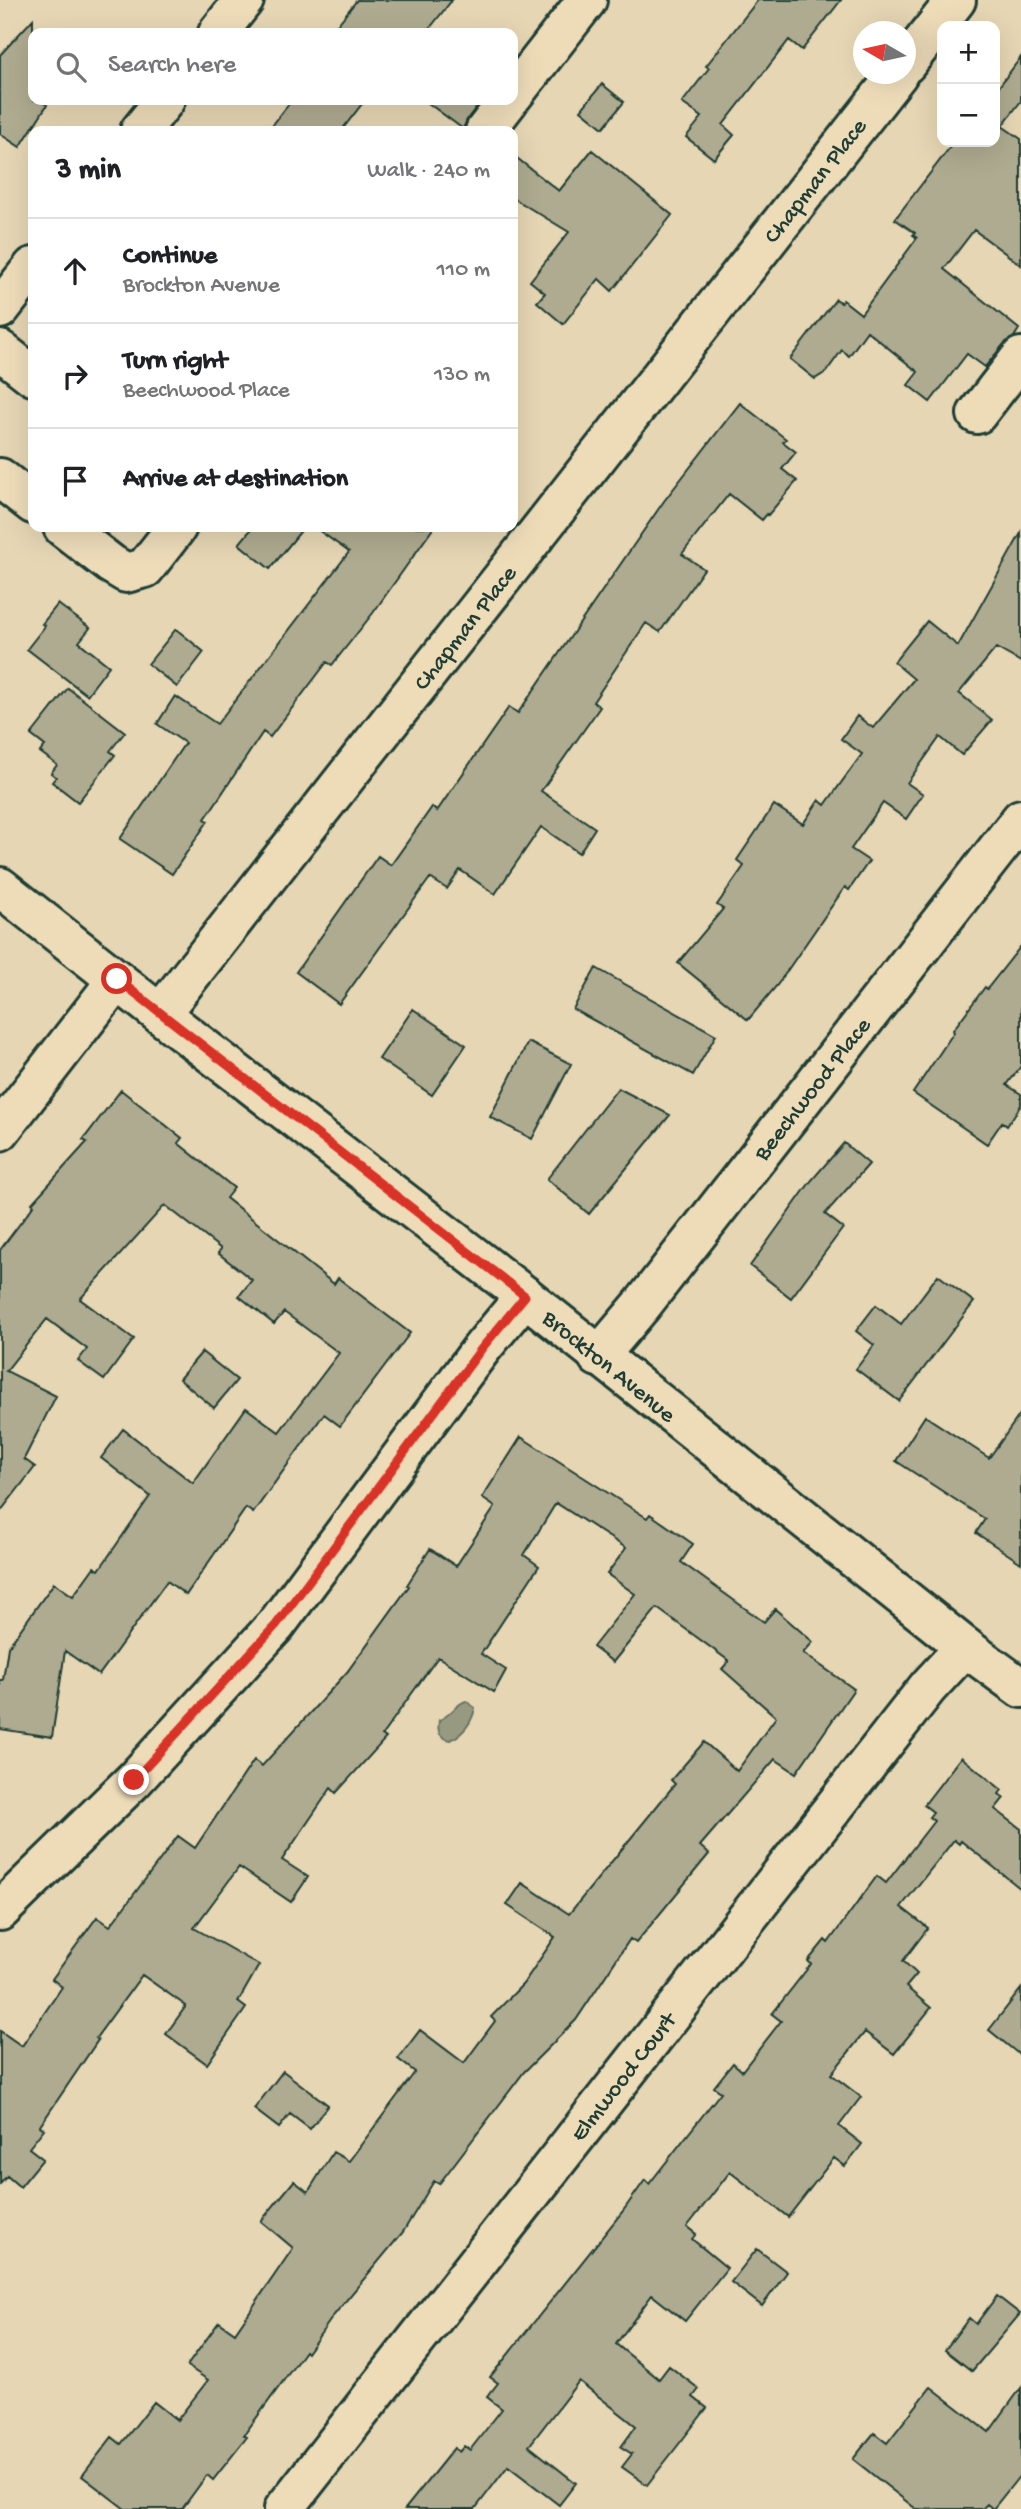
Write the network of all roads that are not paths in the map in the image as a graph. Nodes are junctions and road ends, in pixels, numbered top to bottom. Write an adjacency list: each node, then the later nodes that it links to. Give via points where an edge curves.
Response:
1 (244, 0): 4 (street)
2 (587, 0): 7 (street)
3 (956, 0): 5 (street)
4 (222, 28)
5 (916, 50)
6 (890, 84): 25 (street, Chapman Place)
7 (518, 89)
8 (161, 105): 10 (street)
9 (505, 105): 11 (street)
10 (144, 126)
11 (489, 126)
12 (28, 273): 13 (street)
13 (0, 309)
14 (0, 350): 16 (street)
15 (1021, 357): 17 (street)
16 (28, 372)
17 (977, 414)
18 (0, 478): 19 (street)
19 (28, 500)
20 (69, 532): 21 (street, via 126,573 145,568)
21 (173, 532)
22 (1021, 819): 28 (street, Beechwood Place)
23 (0, 887): 24 (street, Brockton Avenue)
24 (117, 979): 25 (street, Brockton Avenue); 26 (street)
25 (160, 1014): 27 (street, Brockton Avenue)
26 (0, 1130)
27 (525, 1296): 28 (street, Brockton Avenue); 31 (street, via 276,1625 134,1780)
28 (598, 1357): 29 (street, Brockton Avenue)
29 (965, 1647): 30 (street, Brockton Avenue); 32 (street, Elmwood Court, via 928,1687)
30 (1021, 1688)
31 (0, 1911)
32 (284, 2509)

